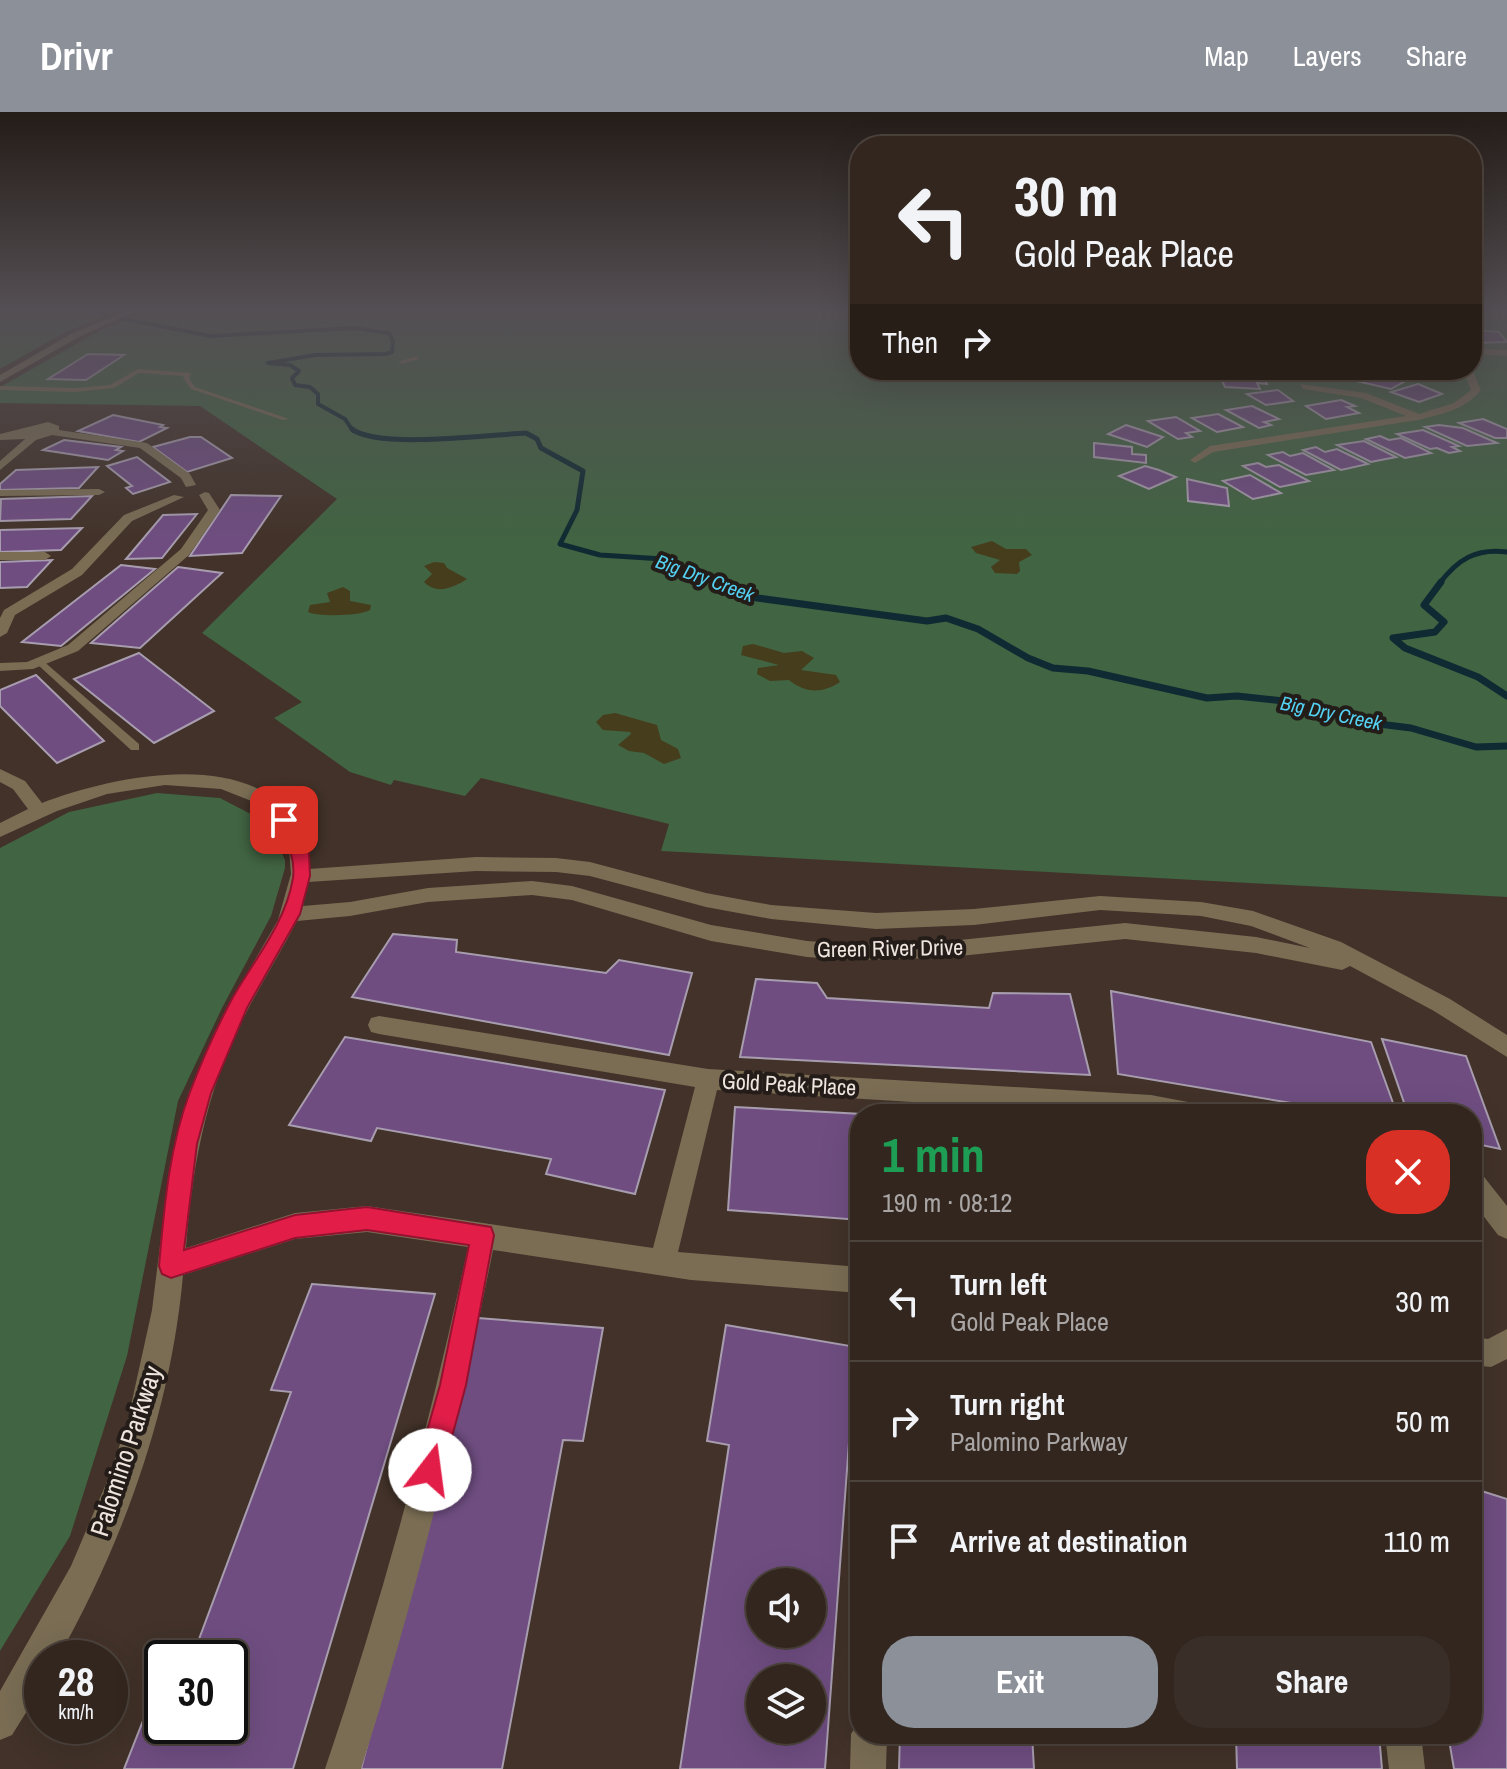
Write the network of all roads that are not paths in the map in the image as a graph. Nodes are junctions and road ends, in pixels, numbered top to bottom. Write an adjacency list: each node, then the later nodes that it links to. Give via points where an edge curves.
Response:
1 (12, 388): 2 (lane)
2 (96, 388)
3 (194, 388): 7 (lane)
4 (1319, 388): 6 (street, via 1363,395)
5 (1475, 388): 6 (street, via 1467,402)
6 (1418, 417): 10 (street, via 1210,449)
7 (285, 419)
8 (27, 436): 9 (street); 11 (street); 12 (street, via 51,432 143,445 186,476)
9 (0, 437)
10 (1195, 460)
11 (0, 467)
12 (190, 485): 15 (street, via 211,485); 16 (street, via 178,491)
13 (99, 492): 14 (street)
14 (0, 493)
15 (205, 495): 16 (street); 21 (street, via 214,510 185,552 73,648)
16 (178, 497): 19 (street, via 128,518 77,572)
17 (0, 556): 18 (street)
18 (45, 556)
19 (4, 610): 20 (street)
20 (0, 633)
21 (41, 662): 22 (street); 23 (lane)
22 (0, 667)
23 (135, 747)
24 (0, 775): 25 (street, via 19,785)
25 (39, 812): 26 (street, Palomino Parkway); 27 (street, Palomino Parkway, via 95,792 142,783 207,780 230,785 272,806 284,820 300,853)
26 (0, 831)
27 (302, 876): 28 (street, Palomino Parkway); 29 (street, Green River Drive, via 476,864 556,865 771,912 876,921 1100,903 1201,909 1293,931)
28 (291, 914): 29 (street, Green River Drive, via 428,895 532,888 572,893 711,933 807,949 940,950 1125,931 1297,952); 38 (street, Palomino Parkway, via 239,1005 200,1093 184,1159)
29 (1394, 980): 31 (street, Green River Drive)
30 (379, 1025): 32 (street, Gold Peak Place)
31 (1507, 1047)
32 (708, 1079): 33 (street, Gold Peak Place); 37 (street)
33 (1118, 1104)
34 (1482, 1194): 35 (street)
35 (1507, 1226)
36 (483, 1235): 37 (street); 38 (street, via 353,1220 295,1226); 45 (street, via 453,1385)
37 (663, 1262): 39 (street)
38 (171, 1266): 42 (street, Palomino Parkway, via 151,1383 122,1479 64,1611)
39 (850, 1279)
40 (1507, 1343): 41 (street)
41 (1482, 1352)
42 (0, 1723)
43 (869, 1744): 46 (street)
44 (1404, 1744): 47 (street)
45 (343, 1769)
46 (868, 1769)
47 (1407, 1769)

